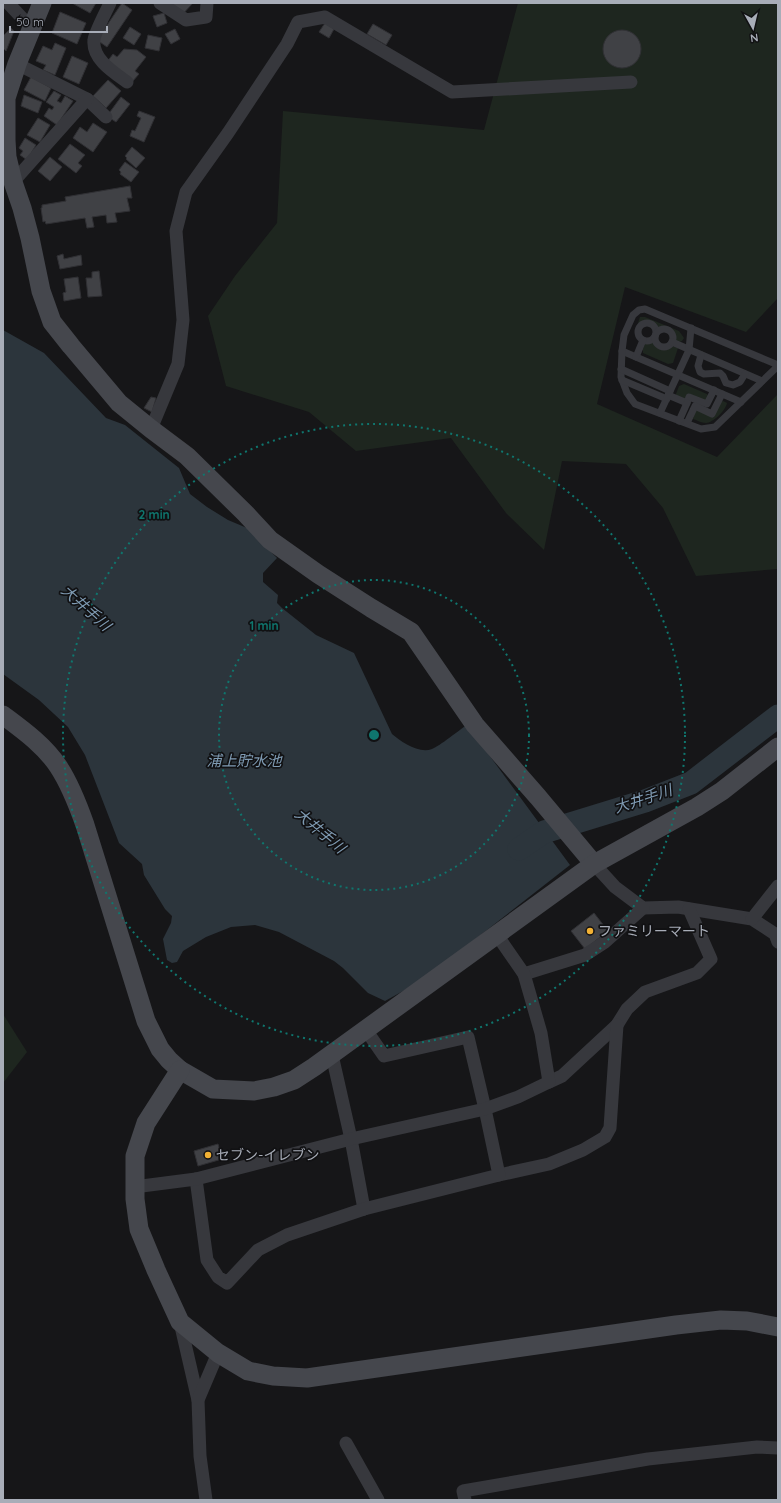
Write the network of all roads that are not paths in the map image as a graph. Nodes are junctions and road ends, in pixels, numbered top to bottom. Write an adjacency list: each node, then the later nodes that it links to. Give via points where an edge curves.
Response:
1 (8, 3): 6 (street)
2 (42, 3): 6 (street)
3 (110, 3): 8 (street, via 94,39 95,48 99,58 108,68)
4 (207, 3): 5 (street, via 206,17 186,20)
5 (163, 4)
6 (33, 26): 7 (street)
7 (17, 64): 10 (street); 11 (street)
8 (127, 82)
9 (631, 82): 38 (street, via 452,92 324,17 298,22 287,44 186,192 176,230 183,320 178,364)
10 (4, 98): 13 (street)
11 (87, 100): 12 (street); 13 (street)
12 (106, 117)
13 (10, 184): 38 (street, via 22,208 41,291 52,322 119,403)
14 (630, 320): 15 (lane); 16 (lane, via 638,310 645,309); 21 (lane, via 624,335)
15 (639, 328): 17 (lane, via 644,324 650,324 654,327); 18 (lane, via 639,336)
16 (691, 328): 20 (lane); 24 (lane)
17 (655, 336): 18 (lane, via 649,341); 19 (lane, via 655,342 659,346 668,347); 19 (lane, via 661,330 667,330 672,336)
18 (643, 340): 23 (lane)
19 (672, 342): 20 (lane)
20 (689, 350): 22 (lane); 27 (lane)
21 (622, 351): 23 (lane); 25 (lane)
22 (701, 355): 26 (lane); 30 (lane, via 698,366 700,372 720,373)
23 (636, 357): 27 (lane)
24 (778, 366): 29 (lane)
25 (621, 369): 28 (lane); 32 (lane)
26 (745, 374): 29 (lane); 30 (lane, via 737,384)
27 (678, 375): 31 (lane); 32 (lane)
28 (622, 380): 32 (lane); 35 (lane, via 635,404)
29 (762, 381): 33 (lane)
30 (726, 383): 31 (lane)
31 (718, 392): 33 (lane); 34 (lane, via 707,404 689,397); 37 (lane, via 712,414 695,406)
32 (668, 395): 34 (lane); 35 (lane)
33 (741, 402): 37 (lane, via 715,427 701,429)
34 (687, 403): 36 (lane)
35 (660, 413): 36 (lane)
36 (679, 421): 37 (lane)
37 (687, 424)
38 (151, 429): 41 (street, via 187,456 270,540 370,608 412,632 475,725)
39 (3, 715): 52 (street, via 43,748 58,766 75,797 146,1021 160,1049)
40 (778, 747): 41 (street, via 722,791 697,807)
41 (594, 864): 43 (street, via 615,887); 46 (street)
42 (778, 886): 45 (street)
43 (643, 908): 44 (street); 48 (street, via 605,942 585,955)
44 (689, 909): 45 (street); 49 (street, via 711,959 697,973 645,992 627,1009)
45 (752, 919): 47 (street, via 775,934)
46 (497, 935): 48 (street); 50 (street)
47 (778, 942)
48 (524, 974): 53 (street, via 541,1033)
49 (617, 1025): 53 (street, via 562,1076); 56 (street, via 610,1128 605,1137 583,1150 549,1164)
50 (366, 1030): 51 (street); 54 (street, via 384,1056 468,1037)
51 (332, 1055): 52 (street, via 294,1080 254,1091 213,1089); 55 (street)
52 (180, 1070): 58 (street, via 146,1123 135,1156)
53 (549, 1082): 54 (street)
54 (485, 1109): 55 (street); 56 (street)
55 (351, 1139): 57 (street); 59 (street)
56 (499, 1175): 59 (street)
57 (196, 1179): 58 (street); 59 (street, via 206,1260 218,1277 227,1283 258,1250 287,1235)
58 (134, 1187): 60 (street, via 140,1229)
59 (364, 1209)
60 (180, 1322): 62 (street); 63 (street)
61 (778, 1327): 62 (street, via 747,1321 721,1320 676,1324 307,1378 273,1376 248,1371)
62 (218, 1353): 63 (street)
63 (198, 1400): 66 (street, via 200,1456)
64 (346, 1443): 67 (street)
65 (778, 1448): 68 (street, via 757,1446 648,1459 463,1490)
66 (206, 1500)
67 (378, 1500)
68 (465, 1500)

